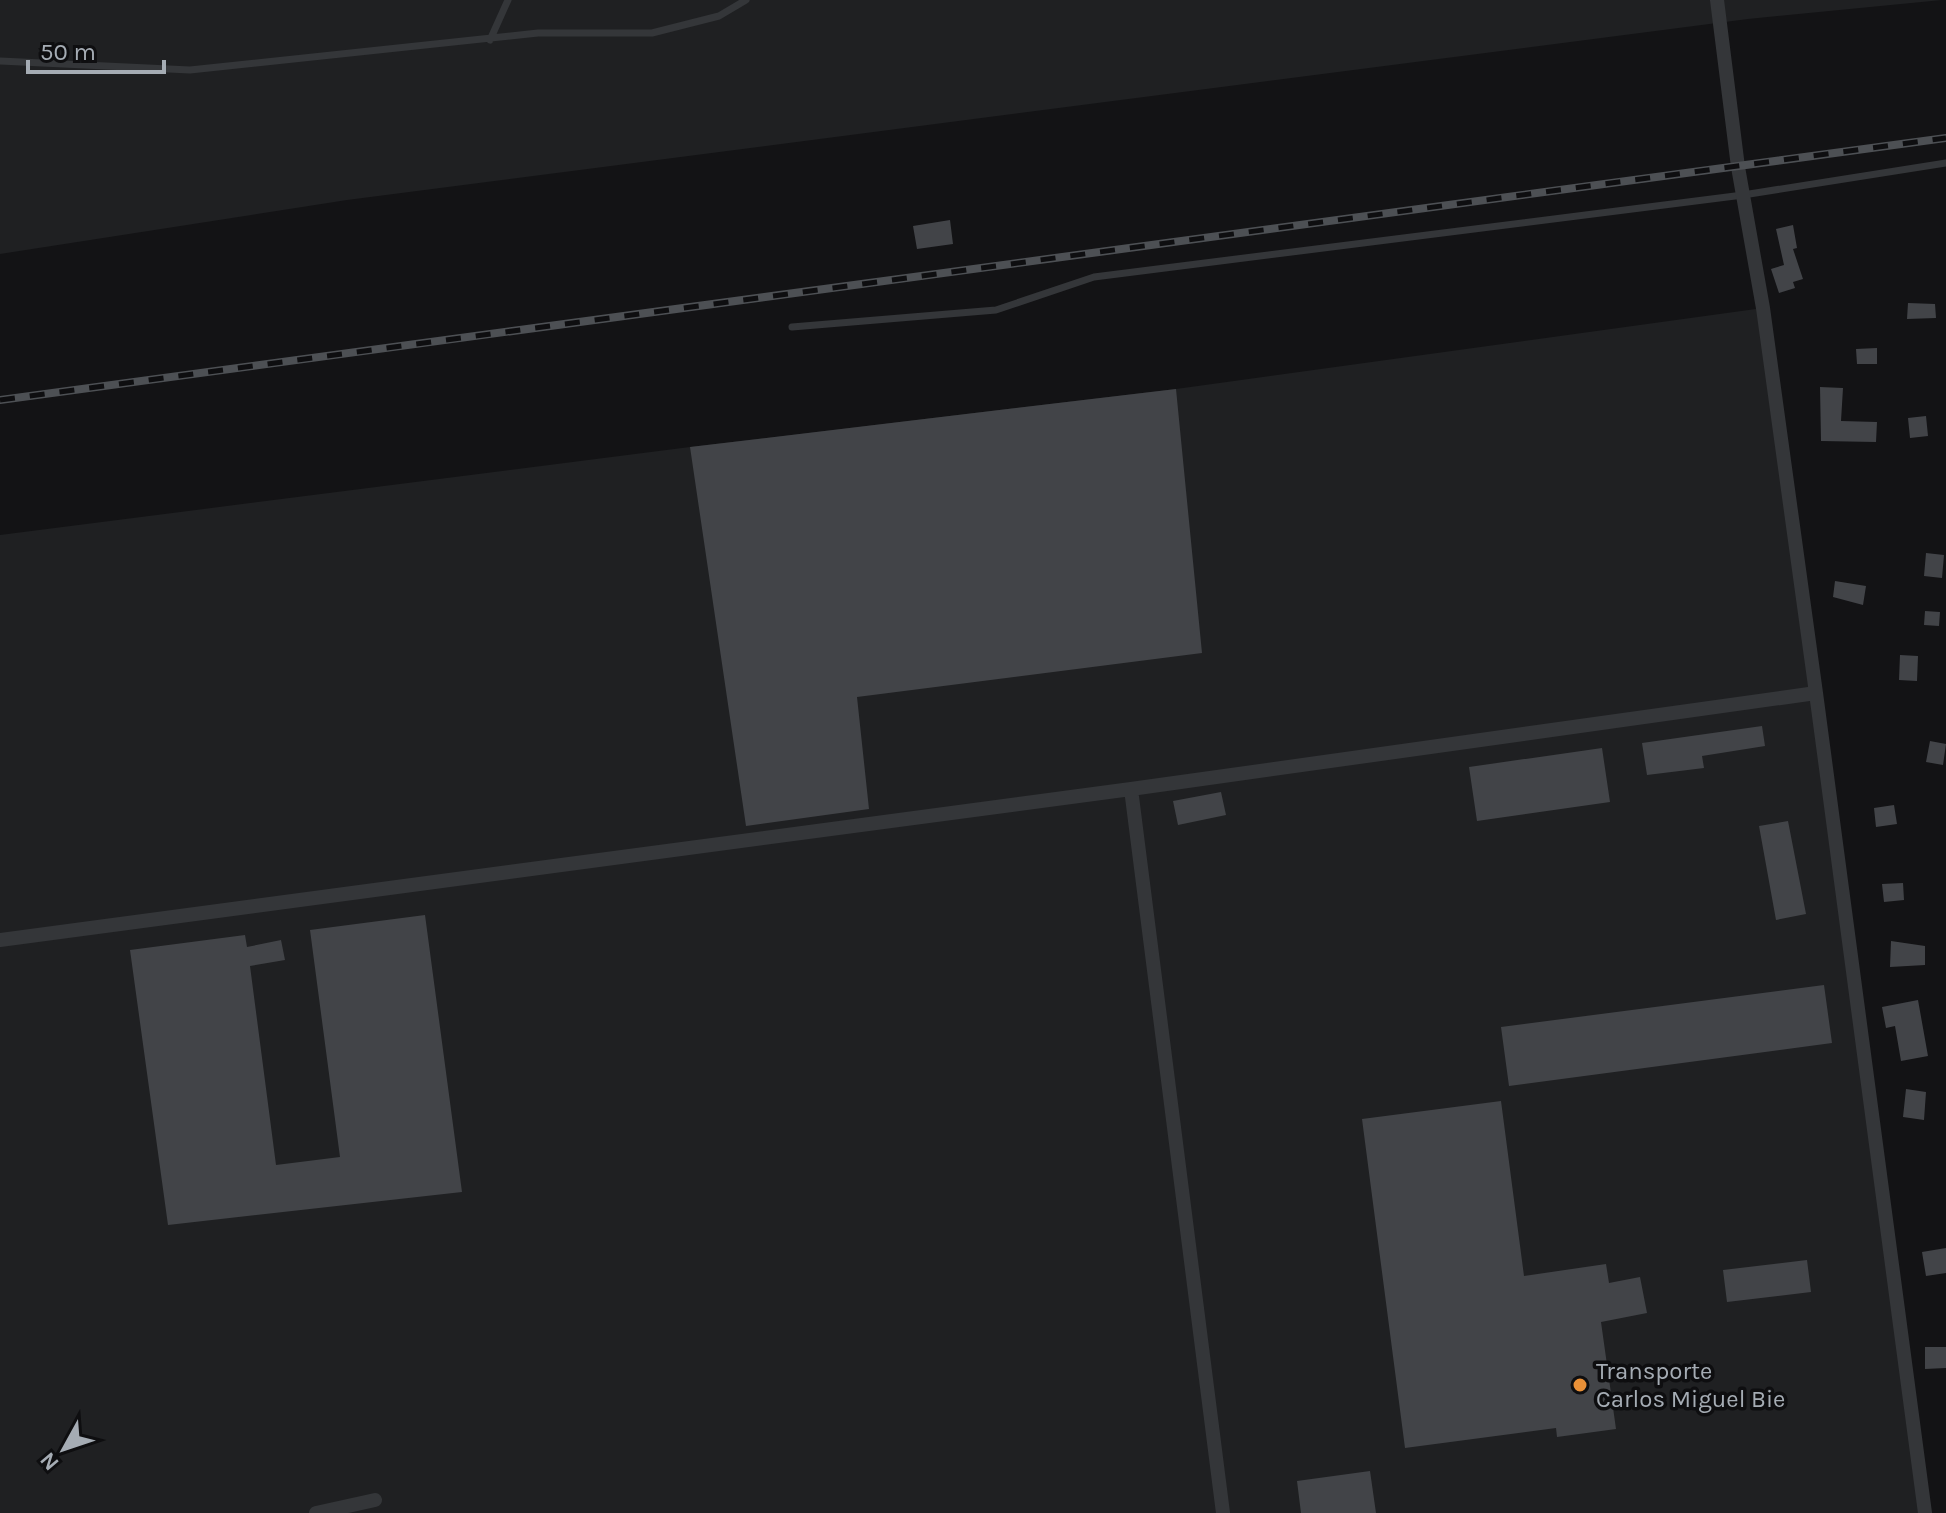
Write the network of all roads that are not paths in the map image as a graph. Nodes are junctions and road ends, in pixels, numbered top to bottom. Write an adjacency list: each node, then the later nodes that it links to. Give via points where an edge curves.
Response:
1 (508, 0): 4 (lane)
2 (746, 0): 4 (lane, via 719,16 652,33 538,33)
3 (1717, 0): 7 (street)
4 (490, 40): 5 (lane, via 190,70)
5 (0, 61)
6 (1946, 163): 7 (lane)
7 (1743, 195): 8 (lane, via 1094,277 996,310); 9 (street)
8 (792, 327)
9 (1816, 693): 10 (street); 15 (street)
10 (1131, 789): 11 (street); 14 (street)
11 (0, 940)
12 (375, 1500): 13 (street)
13 (316, 1513)
14 (1223, 1513)
15 (1925, 1513)

